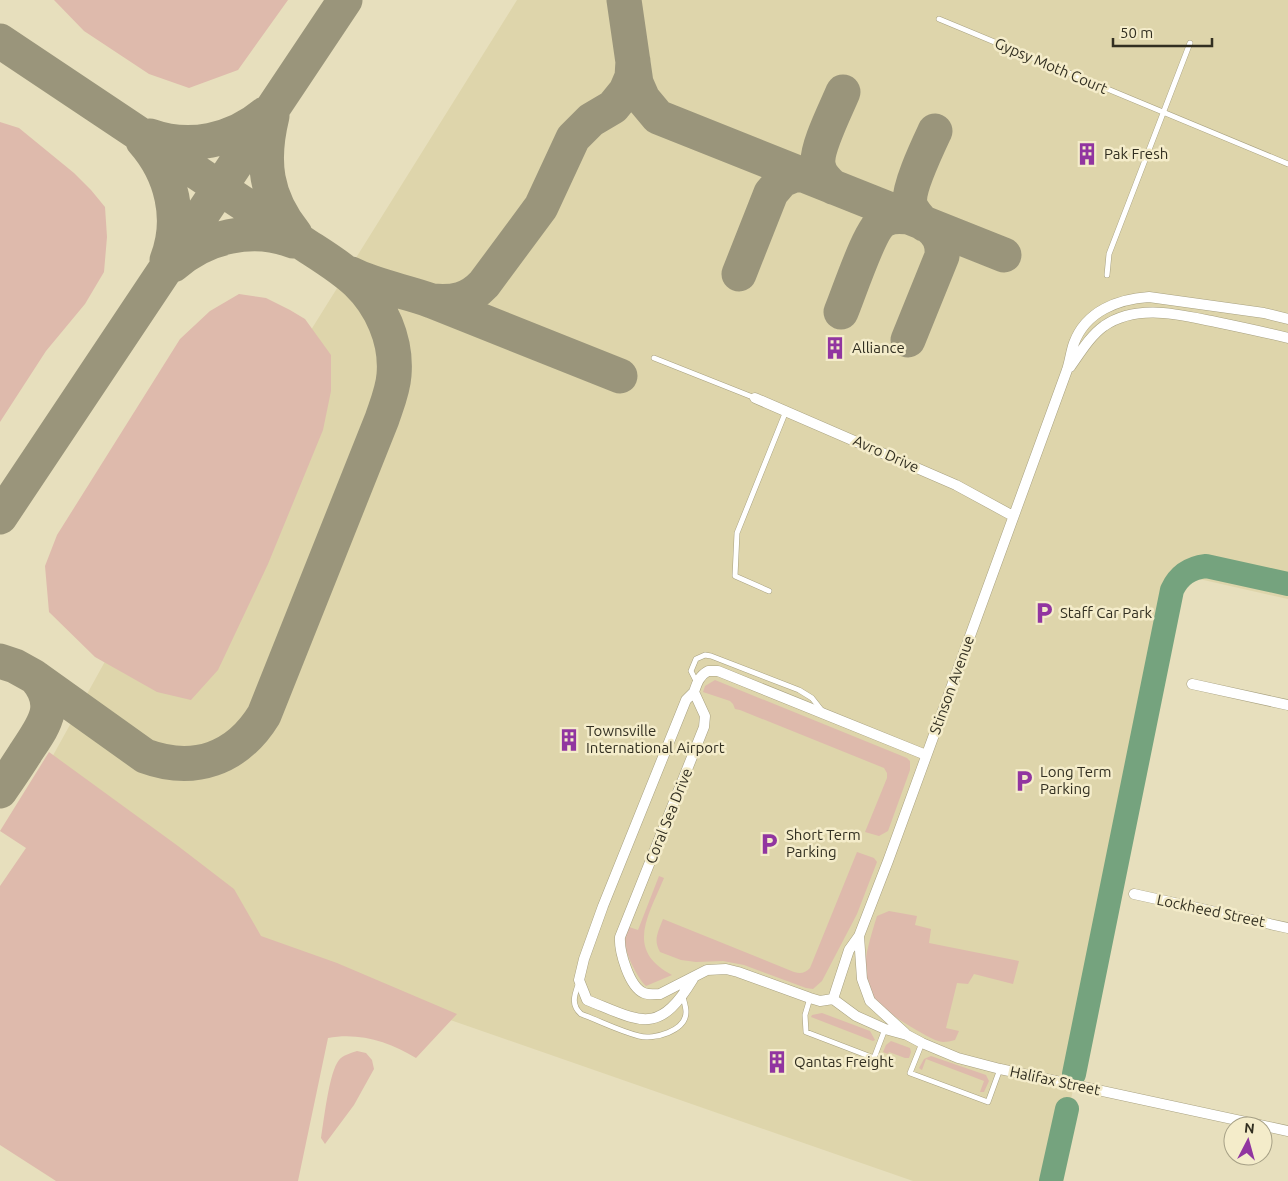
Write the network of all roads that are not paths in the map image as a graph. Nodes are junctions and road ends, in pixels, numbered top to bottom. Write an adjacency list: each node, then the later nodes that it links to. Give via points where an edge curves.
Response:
1 (939, 19): 3 (lane, Gypsy Moth Court)
2 (1190, 44): 3 (lane)
3 (1162, 113): 4 (lane, Gypsy Moth Court); 5 (lane, via 1109,254)
4 (1288, 164)
5 (1107, 275)
6 (1288, 319): 9 (street, via 1166,298 1132,298 1103,308 1080,330)
7 (1288, 338): 9 (street, via 1182,315 1138,313 1106,325 1093,335)
8 (654, 358): 10 (lane)
9 (1068, 370): 12 (street, Stinson Avenue)
10 (755, 398): 11 (street, Avro Drive)
11 (786, 411): 12 (street, Avro Drive, via 956,485); 13 (lane, via 737,533 735,576)
12 (1013, 516): 18 (street, Stinson Avenue)
13 (769, 591)
14 (1192, 684): 16 (street)
15 (695, 688): 17 (street, via 699,678 708,671 718,672); 17 (lane, via 691,671 696,659 711,656 799,690 812,698); 22 (street, Coral Sea Drive, via 705,716 704,727 620,937 622,958 636,987 643,993 660,994); 23 (street, via 686,700 603,906)
16 (1288, 706)
17 (826, 715): 18 (street)
18 (926, 755): 21 (street, Stinson Avenue)
19 (1134, 894): 20 (street, Lockheed Street)
20 (1288, 928)
21 (859, 936): 26 (street, Stinson Avenue, via 849,950); 28 (street, via 861,973 870,1001)
22 (693, 978): 24 (street); 25 (street, Coral Sea Drive, via 708,970 726,969)
23 (579, 980): 24 (street, via 587,1000 635,1019 650,1020 666,1013); 24 (lane, via 574,1003 576,1010 640,1036 660,1035 674,1030 683,1022 686,1013)
24 (683, 996)
25 (810, 998): 26 (street, Coral Sea Drive, via 820,1001); 27 (lane, via 805,1015 806,1032 874,1058)
26 (833, 999): 27 (street, Halifax Street, via 856,1016)
27 (885, 1029): 28 (street, Halifax Street)
28 (907, 1035): 29 (street, Halifax Street)
29 (922, 1043): 30 (street, Halifax Street, via 958,1058); 30 (lane, via 910,1073 988,1102)
30 (1000, 1069): 31 (street, Halifax Street)
31 (1288, 1131)

